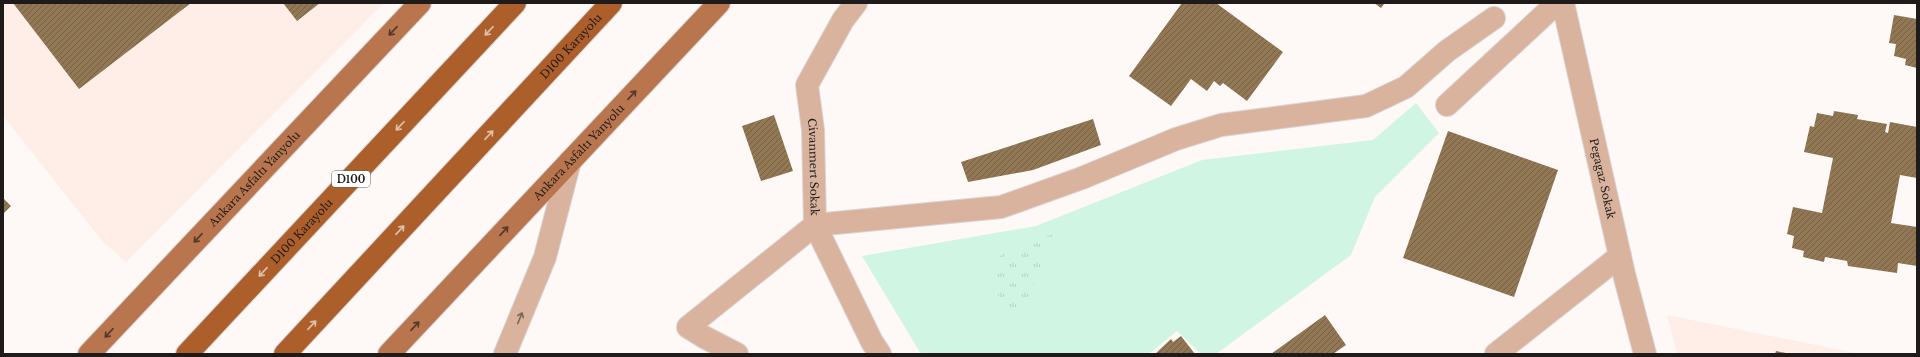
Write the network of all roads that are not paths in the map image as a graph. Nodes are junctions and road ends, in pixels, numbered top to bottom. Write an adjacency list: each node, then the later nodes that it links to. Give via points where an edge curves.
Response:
1 (420, 3): 13 (main road, Ankara Asfaltı Yanyolu, one-way to 13)
2 (515, 3): 14 (highway, D100 Karayolu / D100, one-way to 14)
3 (611, 3): 15 (highway, D100 Karayolu, one-way to 3)
4 (719, 3): 10 (main road, Ankara Asfaltı Yanyolu, one-way to 4)
5 (856, 3): 11 (street, Civanmert Sokak, via 843,20 807,85 813,130)
6 (1556, 3): 9 (street)
7 (1563, 3): 12 (street, Pegagaz Sokak)
8 (1494, 18): 11 (street, via 1447,51 1406,87 1366,106 1222,125 1176,139 1082,178 1001,207)
9 (1447, 105)
10 (570, 161): 16 (main road, Ankara Asfaltı Yanyolu, one-way to 10); 17 (street, one-way to 10, via 545,257)
11 (815, 225): 18 (street, via 688,327); 19 (street, Civanmert Sokak)
12 (1620, 256): 20 (street); 21 (street, Pegagaz Sokak)
13 (89, 354)
14 (187, 354)
15 (285, 354)
16 (388, 354)
17 (505, 354)
18 (737, 354)
19 (880, 354)
20 (1496, 354)
21 (1645, 354)

